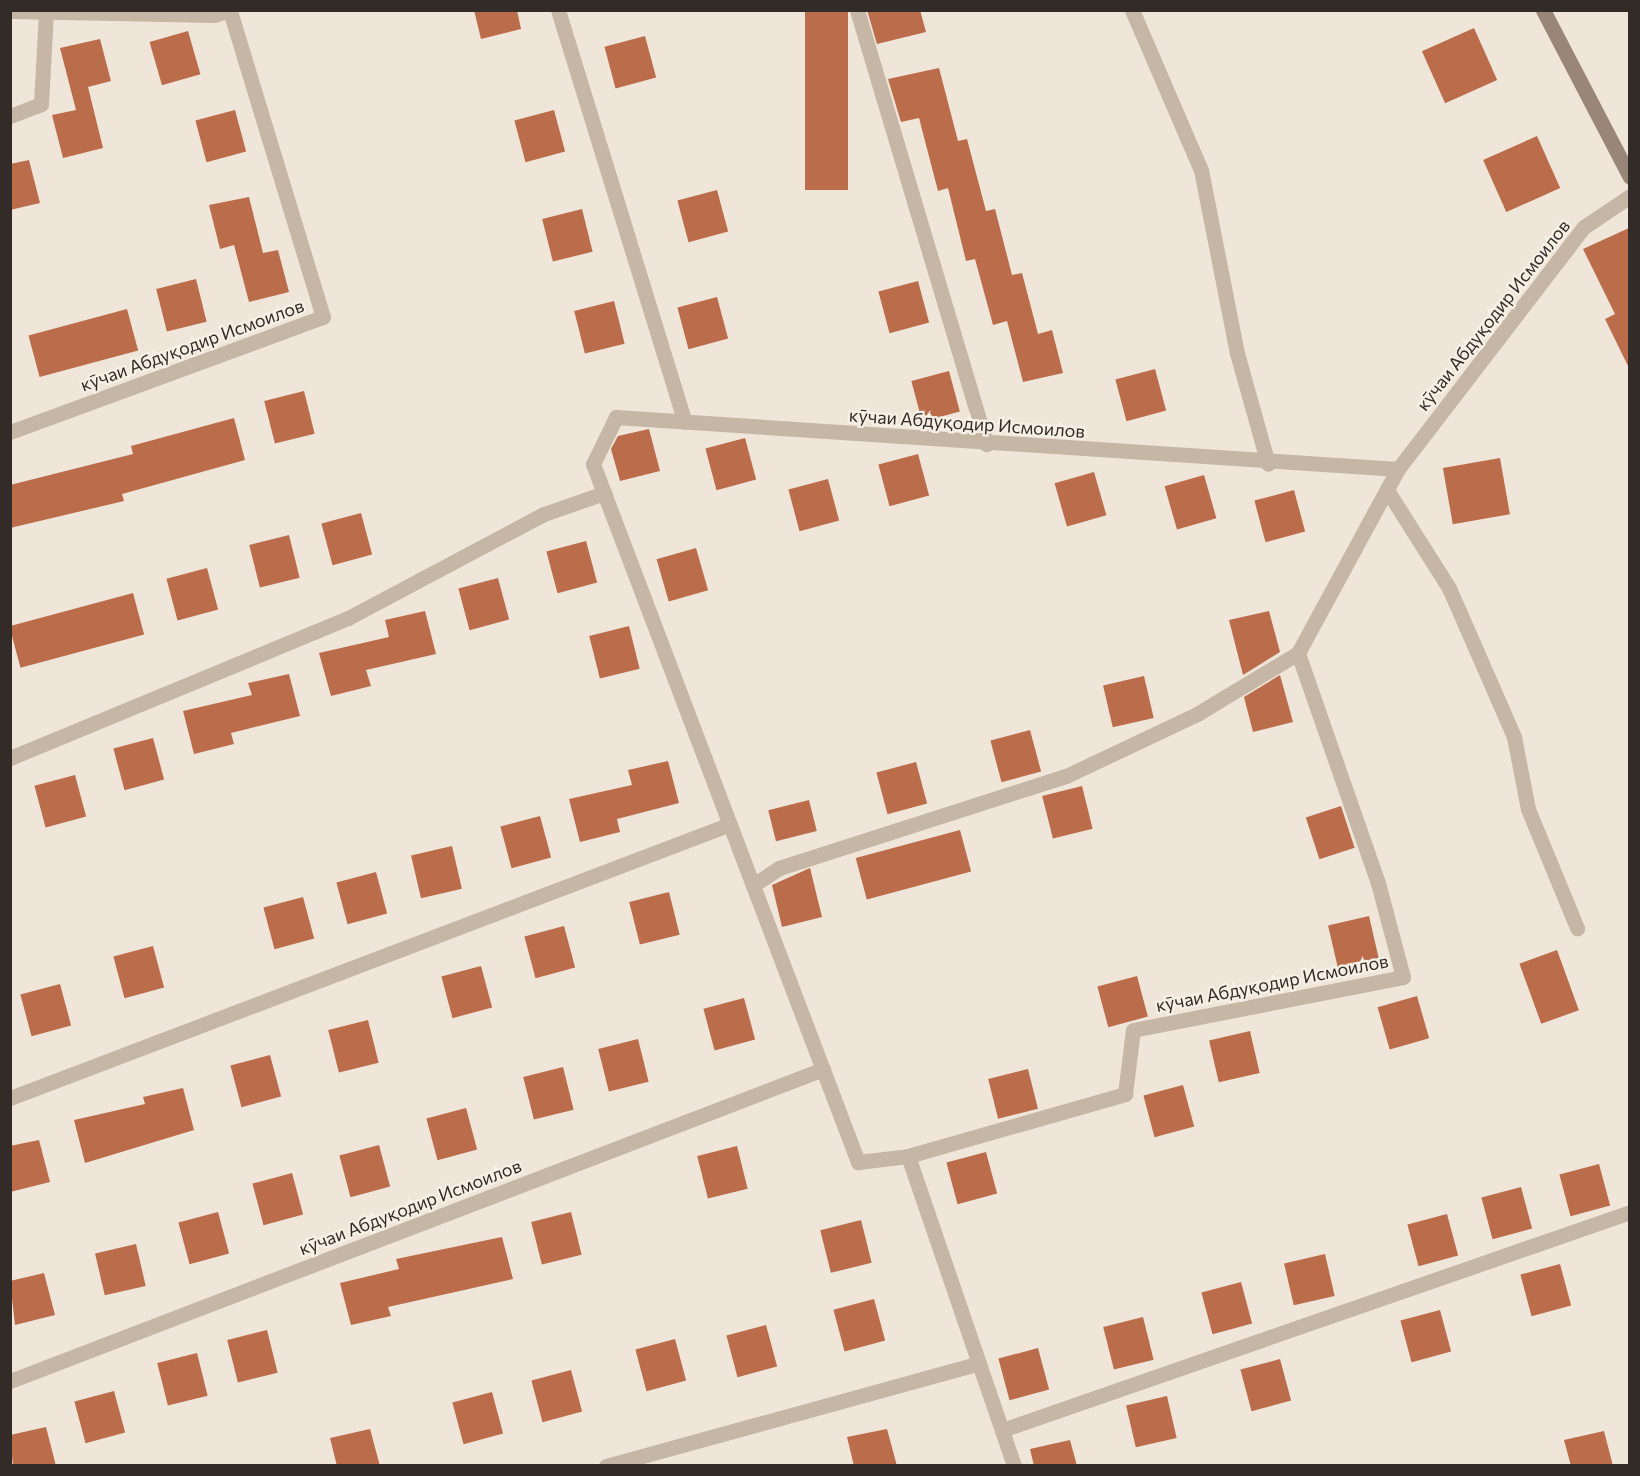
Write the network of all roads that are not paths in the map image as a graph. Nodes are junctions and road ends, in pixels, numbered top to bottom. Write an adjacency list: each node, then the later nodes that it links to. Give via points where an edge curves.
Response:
1 (10, 10): 7 (street)
2 (229, 10): 7 (street, via 214,15); 12 (street, кӯчаи Абдуқодир Исмоилов, via 323,317)
3 (558, 10): 11 (street)
4 (857, 10): 13 (street)
5 (1132, 10): 14 (street, via 1201,170 1237,353)
6 (1543, 10): 9 (street)
7 (46, 11): 8 (street, via 41,104)
8 (10, 116)
9 (1629, 177)
10 (1629, 196): 15 (street, кӯчаи Абдуқодир Исмоилов, via 1584,227)
11 (685, 422): 13 (street, кӯчаи Абдуқодир Исмоилов); 17 (street, кӯчаи Абдуқодир Исмоилов, via 616,417 593,464)
12 (10, 432)
13 (986, 444): 14 (street, кӯчаи Абдуқодир Исмоилов)
14 (1268, 464): 15 (street, кӯчаи Абдуқодир Исмоилов)
15 (1398, 469): 16 (street, кӯчаи Абдуқодир Исмоилов)
16 (1387, 490): 18 (street, кӯчаи Абдуқодир Исмоилов); 22 (street, via 1454,599 1514,737 1528,809)
17 (604, 493): 19 (street, via 544,514 348,618); 20 (street, кӯчаи Абдуқодир Исмоилов)
18 (1298, 653): 21 (street, via 1197,714 1066,776 780,868); 25 (street, кӯчаи Абдуқодир Исмоилов, via 1377,883 1403,977 1133,1030 1125,1094)
19 (10, 758)
20 (730, 824): 21 (street, кӯчаи Абдуқодир Исмоилов); 24 (street)
21 (753, 885): 23 (street, кӯчаи Абдуқодир Исмоилов)
22 (1576, 928)
23 (823, 1069): 25 (street, кӯчаи Абдуқодир Исмоилов, via 858,1162); 28 (street, кӯчаи Абдуқодир Исмоилов)
24 (10, 1098)
25 (908, 1156): 27 (street)
26 (1629, 1212): 29 (street)
27 (979, 1364): 29 (street); 30 (street)
28 (10, 1381)
29 (1002, 1430): 31 (street)
30 (606, 1466)
31 (1014, 1466)

